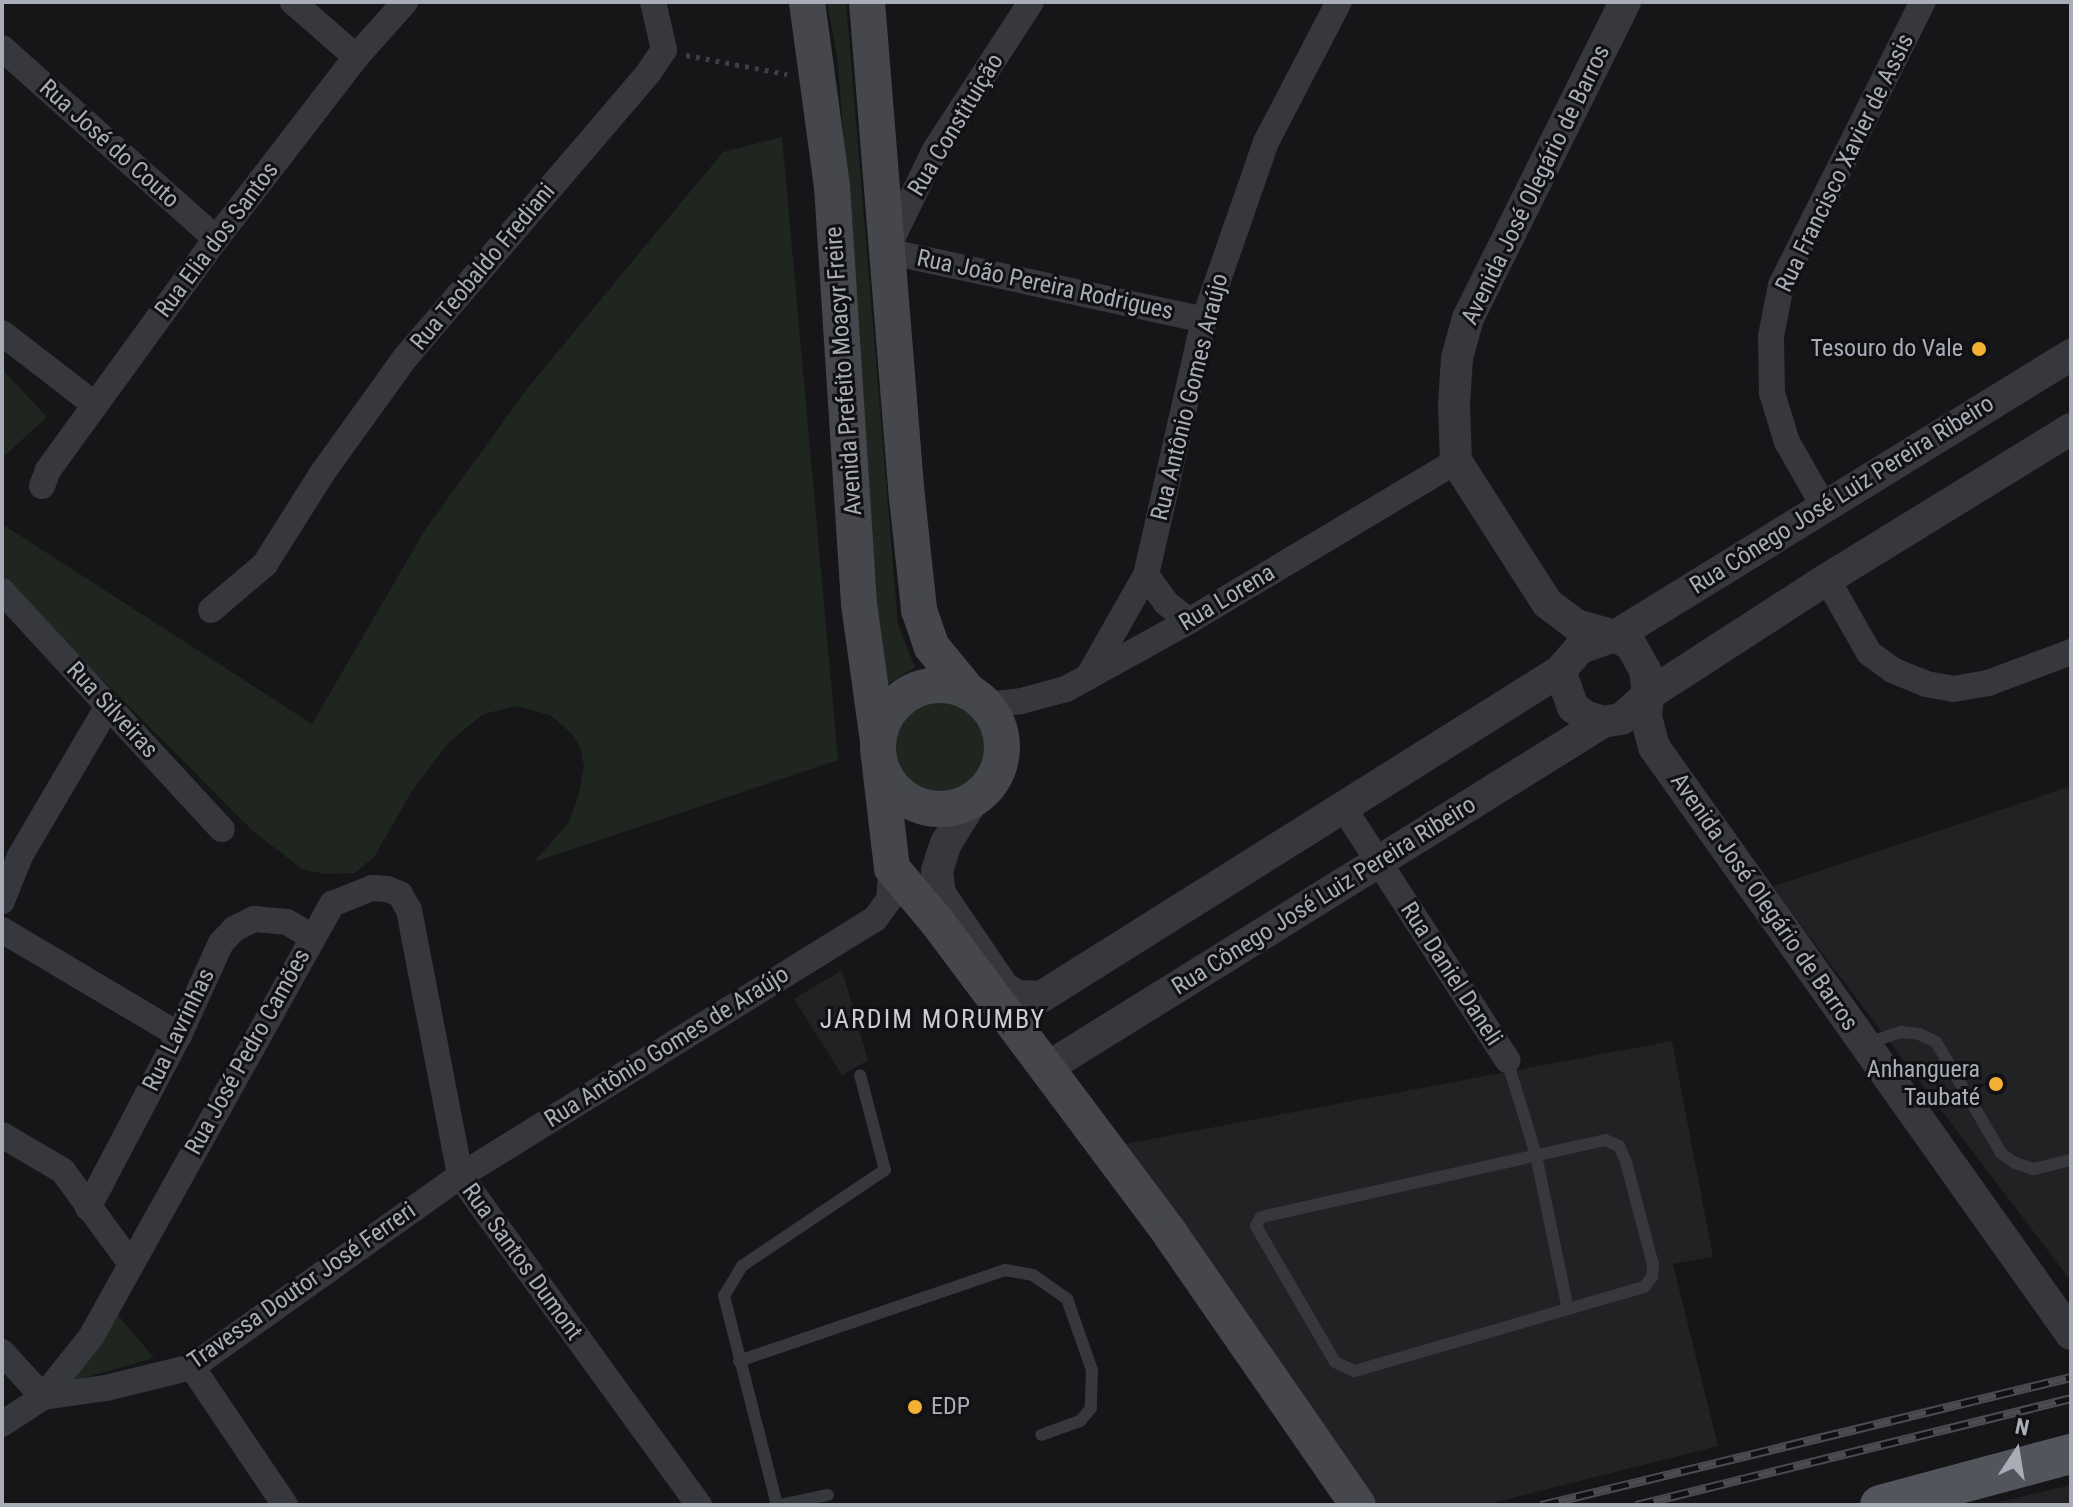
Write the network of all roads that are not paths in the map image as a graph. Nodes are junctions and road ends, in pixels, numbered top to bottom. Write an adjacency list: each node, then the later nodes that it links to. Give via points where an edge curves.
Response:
1 (293, 2): 13 (street)
2 (405, 2): 13 (street, Rua Elia dos Santos)
3 (637, 2): 11 (street)
4 (653, 2): 11 (street)
5 (807, 2): 37 (main road, Avenida Prefeito Moacyr Freire, via 832,186 860,617)
6 (867, 2): 15 (main road)
7 (1031, 2): 15 (street, Rua Constituição, via 935,150)
8 (1339, 2): 16 (street, Rua Antônio Gomes Araújo, via 1266,142)
9 (1625, 2): 21 (street, Avenida José Olegário de Barros, via 1468,318 1457,358)
10 (1923, 2): 23 (street, Rua Francisco Xavier de Assis, via 1781,285 1773,323 1772,393 1787,442)
11 (661, 40): 27 (street, Rua Teobaldo Frediani, via 649,72 405,358 265,564)
12 (2, 48): 14 (street, Rua José do Couto)
13 (356, 57): 14 (street, Rua Elia dos Santos)
14 (216, 239): 19 (street, Rua Elia dos Santos)
15 (886, 251): 16 (street, Rua João Pereira Rodrigues); 34 (main road, via 919,610 932,647)
16 (1204, 320): 24 (street, Rua Antônio Gomes Araújo)
17 (2, 333): 19 (street)
18 (2071, 355): 23 (street, Rua Cônego José Luiz Pereira Ribeiro)
19 (95, 405): 22 (street, Rua Elia dos Santos)
20 (2071, 429): 25 (street, Rua Cônego José Luiz Pereira Ribeiro)
21 (1456, 461): 28 (street, Rua Lorena); 29 (street, via 1547,603 1576,625)
22 (42, 486)
23 (1823, 505): 29 (street, Rua Cônego José Luiz Pereira Ribeiro)
24 (1146, 575): 28 (street, via 1166,603); 32 (street, Rua Antônio Gomes Araújo)
25 (1827, 579): 30 (street, via 1869,653 1926,684 1954,689 1988,683); 33 (street, Rua Cônego José Luiz Pereira Ribeiro)
26 (2, 591): 35 (street, Rua Silveiras)
27 (211, 610)
28 (1189, 621): 32 (street, Rua Lorena)
29 (1615, 636): 31 (street, Rua Cônego José Luiz Pereira Ribeiro, via 1580,648); 33 (street, via 1639,656)
30 (2071, 652)
31 (1560, 671): 36 (street, via 1573,707); 39 (street, Rua Cônego José Luiz Pereira Ribeiro)
32 (1088, 677): 34 (street, Rua Lorena, via 1045,696)
33 (1648, 695): 36 (street, Rua Cônego José Luiz Pereira Ribeiro, via 1621,719); 52 (street, Avenida José Olegário de Barros, via 1646,717 1654,747)
34 (977, 699): 37 (main road, via 949,686 910,693 883,722); 38 (main road, via 1001,737 1002,755 987,788)
35 (108, 706): 40 (street, Rua Silveiras); 42 (street)
36 (1603, 722): 43 (street, Rua Cônego José Luiz Pereira Ribeiro)
37 (879, 754): 38 (main road, via 888,783 918,806 937,810); 44 (main road, Avenida Prefeito Moacyr Freire)
38 (973, 800): 39 (street, Rua Cônego José Luiz Pereira Ribeiro, via 946,843 937,871 940,894 1004,988 1018,996 1041,997)
39 (1343, 807): 43 (street, Rua Daniel Daneli)
40 (222, 829)
41 (2, 835): 42 (street)
42 (20, 856): 46 (street)
43 (1378, 863): 53 (street, Rua Daniel Daneli); 54 (street, Rua Cônego José Luiz Pereira Ribeiro)
44 (892, 868): 47 (street, via 889,900); 48 (main road)
45 (400, 894): 50 (street, Rua José Pedro Camões, via 372,888 350,895 332,904); 59 (street, Rua Santos Dumont, via 409,910)
46 (2, 901)
47 (875, 919): 48 (street); 59 (street, Rua Antônio Gomes de Araújo)
48 (938, 923): 54 (main road)
49 (2, 930): 51 (street)
50 (312, 937): 51 (street, Rua Lavrinhas, via 270,919 254,919 234,929 221,943); 61 (street, Rua José Pedro Camões)
51 (179, 1035): 60 (street, Rua Lavrinhas)
52 (1864, 1044): 58 (lane, via 1901,1032 1936,1042 2001,1153 2034,1169); 63 (street, Avenida José Olegário de Barros)
53 (1507, 1060): 57 (lane)
54 (1045, 1069): 75 (main road, via 1171,1235)
55 (860, 1075): 65 (lane, via 885,1170 742,1266 724,1296)
56 (2, 1135): 60 (street, via 56,1165)
57 (1536, 1155): 62 (lane); 62 (lane, via 1605,1140 1619,1146 1653,1265 1644,1287); 62 (lane, via 1261,1217 1256,1226 1335,1362 1354,1371)
58 (2071, 1160)
59 (460, 1176): 66 (street, Travessa Doutor José Ferreri); 73 (street, Rua Santos Dumont)
60 (88, 1208): 61 (street)
61 (131, 1264): 67 (street, Rua José Pedro Camões, via 91,1337)
62 (1568, 1309)
63 (2071, 1334)
64 (2, 1352): 67 (street)
65 (739, 1361): 69 (lane, via 1005,1270 1033,1275 1067,1299 1092,1370 1091,1408 1080,1421); 74 (lane)
66 (192, 1367): 67 (street, Travessa Doutor José Ferreri); 72 (street)
67 (43, 1397): 68 (street)
68 (2, 1424)
69 (1041, 1435)
70 (2071, 1454): 76 (main road)
71 (828, 1495): 74 (lane)
72 (285, 1505)
73 (699, 1505)
74 (779, 1505)
75 (1358, 1505)
76 (1880, 1505)

